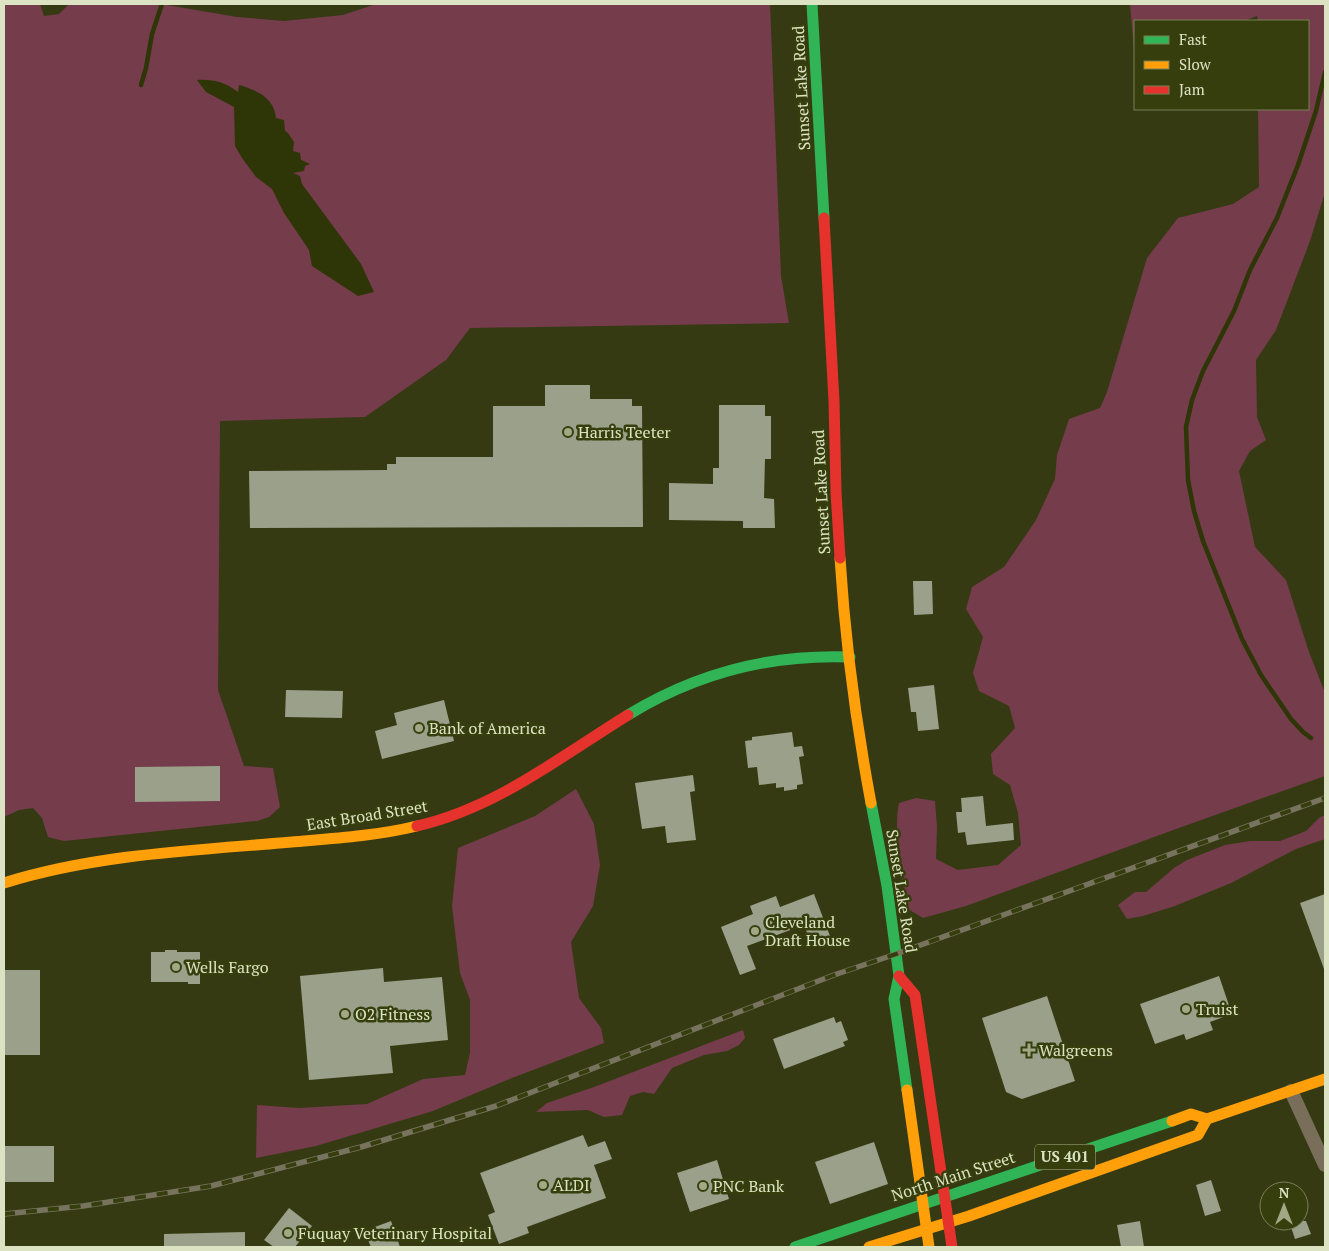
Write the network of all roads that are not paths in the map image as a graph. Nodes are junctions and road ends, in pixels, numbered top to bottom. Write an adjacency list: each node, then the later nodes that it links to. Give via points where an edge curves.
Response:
1 (812, 4): 2 (main road, Sunset Lake Road, via 836,492)
2 (850, 657): 3 (main road, East Broad Street, via 827,655 774,662 681,687 626,716 518,785 440,821 369,835 98,861 44,871); 4 (main road, Sunset Lake Road)
3 (4, 883)
4 (899, 976): 9 (main road, Sunset Lake Road, via 914,995); 10 (main road, Sunset Lake Road, via 894,998)
5 (1325, 1079): 6 (main road, North Main Street / US 401)
6 (1291, 1091): 7 (main road, North Main Street / US 401); 8 (street)
7 (1207, 1120): 9 (main road, North Main Street / US 401, via 1191,1114); 11 (main road, North Main Street / US 401, via 1198,1135)
8 (1325, 1165)
9 (945, 1196): 10 (main road, North Main Street / US 401); 11 (main road, Sunset Lake Road)
10 (923, 1204): 12 (main road, Sunset Lake Road); 13 (main road, North Main Street / US 401)
11 (948, 1222): 12 (main road, North Main Street / US 401); 16 (main road, Sunset Lake Road)
12 (927, 1229): 14 (main road, North Main Street / US 401); 15 (main road, Sunset Lake Road)
13 (795, 1247)
14 (869, 1247)
15 (929, 1247)
16 (952, 1247)

